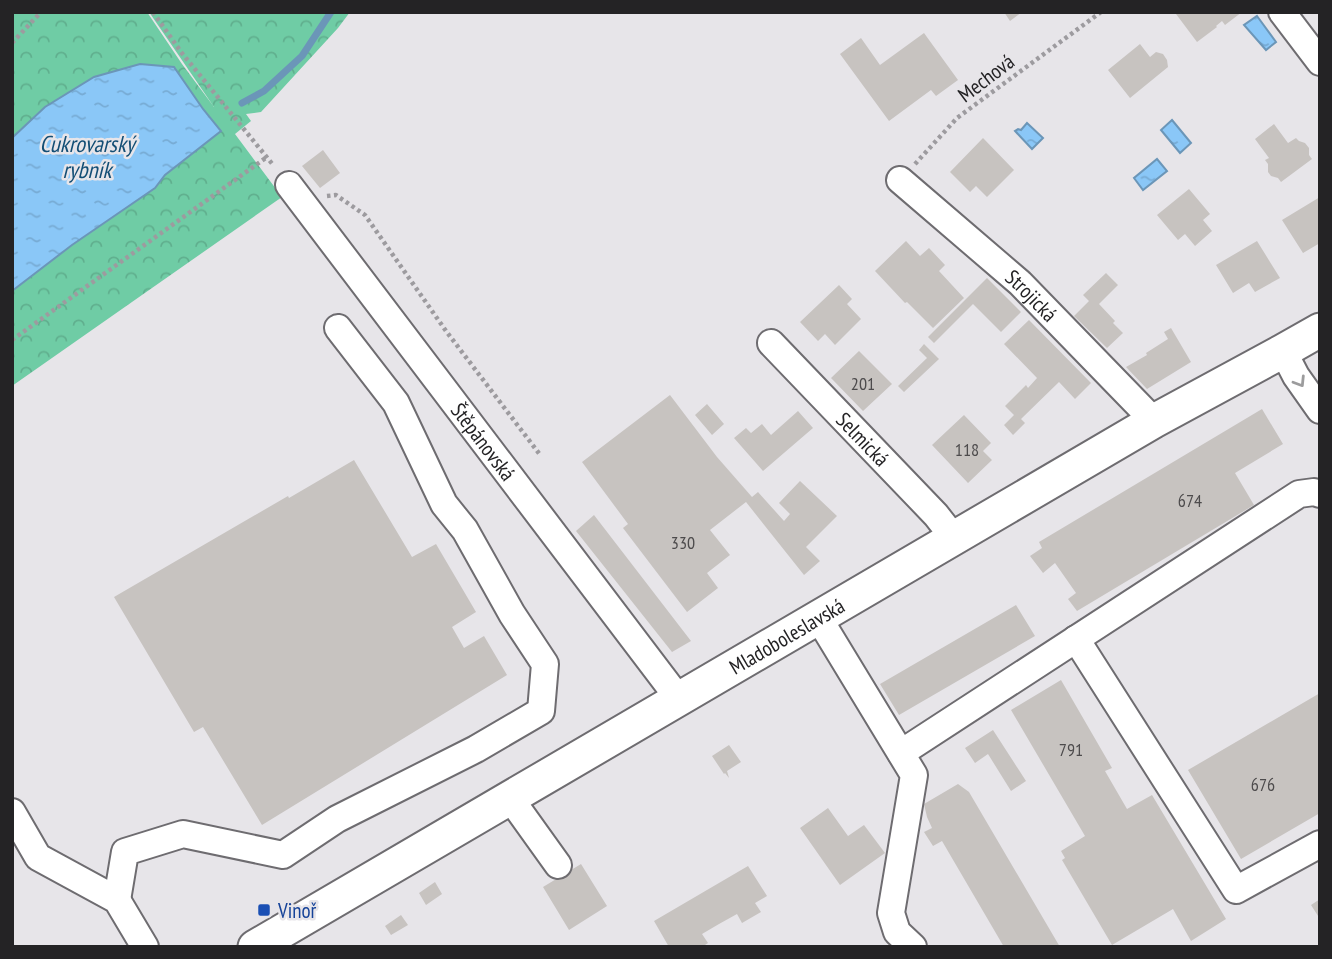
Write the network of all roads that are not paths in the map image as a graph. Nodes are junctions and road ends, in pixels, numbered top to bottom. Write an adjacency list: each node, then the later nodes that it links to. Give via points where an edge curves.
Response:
1 (1282, 12): 2 (street)
2 (1320, 62)
3 (900, 180): 10 (street, Strojická, via 1020,283)
4 (294, 191): 15 (street, Štěpánovská)
5 (338, 328): 21 (street, via 396,403 444,504 465,530 545,664 541,711 337,819 282,855 183,834 125,852)
6 (1320, 330): 8 (main road, Mladoboleslavská)
7 (771, 343): 12 (street, Selmická)
8 (1283, 351): 9 (street, one-way to 9); 10 (main road, Mladoboleslavská)
9 (1319, 409)
10 (1154, 421): 12 (main road, Mladoboleslavská)
11 (1320, 494): 14 (street, via 1299,494)
12 (954, 538): 13 (main road, Mladoboleslavská)
13 (818, 617): 15 (main road, Mladoboleslavská); 16 (street)
14 (1076, 639): 16 (street); 19 (street, via 1236,890)
15 (679, 699): 17 (main road, Mladoboleslavská)
16 (901, 753): 24 (street, via 914,775 891,913 897,932)
17 (510, 798): 20 (street); 22 (main road, Mladoboleslavská)
18 (12, 812): 21 (street, via 38,857)
19 (1320, 844)
20 (558, 864)
21 (117, 900): 23 (street)
22 (265, 945)
23 (145, 947)
24 (913, 947)

